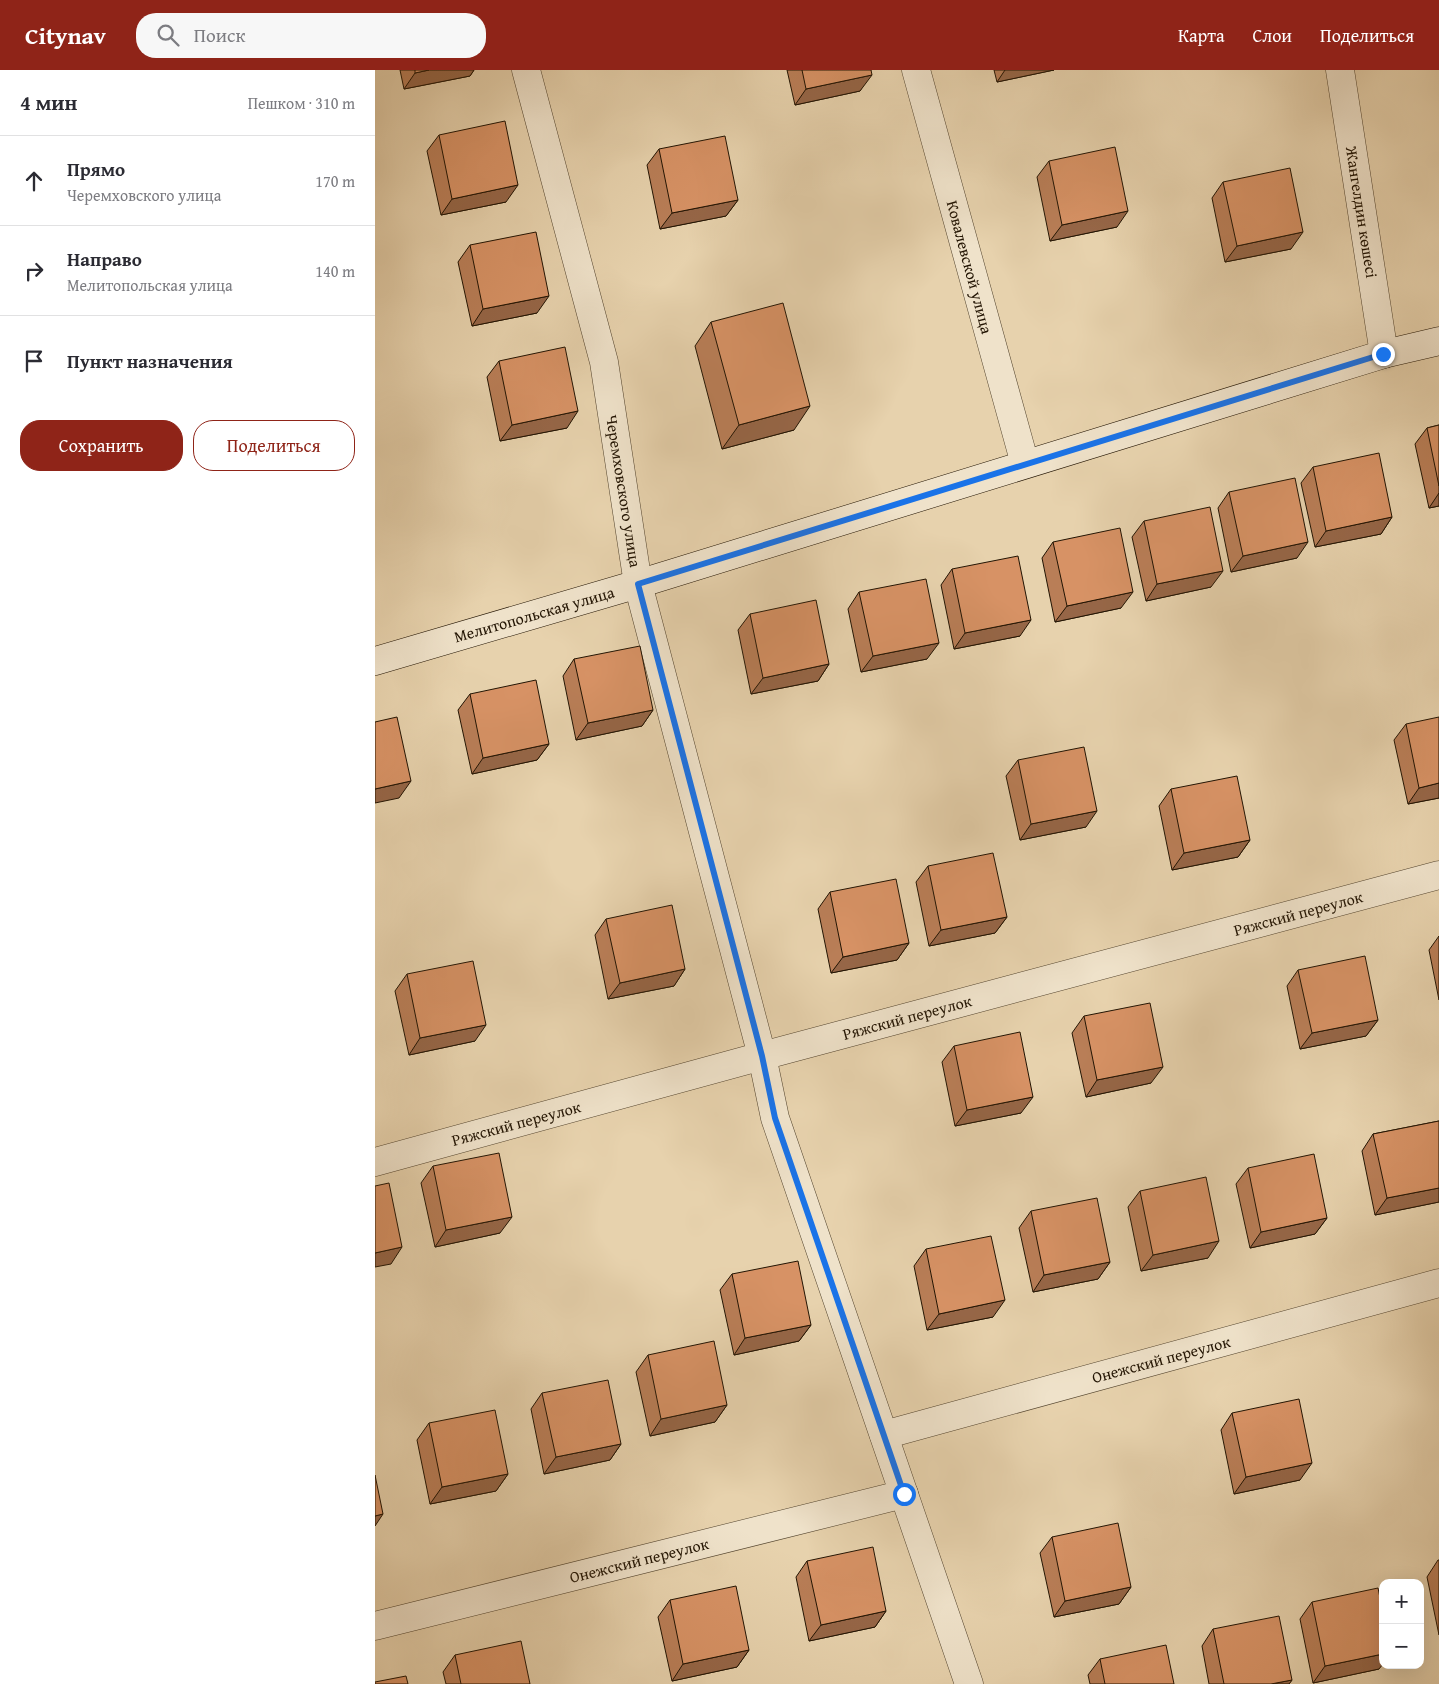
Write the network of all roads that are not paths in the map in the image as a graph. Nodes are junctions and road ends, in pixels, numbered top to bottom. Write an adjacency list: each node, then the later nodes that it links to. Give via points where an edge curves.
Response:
1 (526, 70): 7 (street, Черемховского улица, via 604,362)
2 (916, 70): 6 (street, Ковалевской улица)
3 (1340, 70): 5 (street, Жангелдин көшесі)
4 (1439, 341): 5 (street, Мелитопольская улица)
5 (1383, 354): 6 (street, Мелитопольская улица)
6 (1025, 464): 7 (street, Мелитопольская улица)
7 (638, 584): 8 (street, Мелитопольская улица); 10 (street, Черемховского улица)
8 (375, 661)
9 (1439, 875): 10 (street, Ряжский переулок)
10 (762, 1056): 11 (street, Ряжский переулок); 13 (street, Черемховского улица, via 775,1118)
11 (375, 1162)
12 (1439, 1283): 13 (street, Онежский переулок)
13 (884, 1435): 14 (street, Черемховского улица)
14 (904, 1494): 15 (street, Онежский переулок); 16 (street, Черемховского улица)
15 (375, 1626)
16 (969, 1684)

